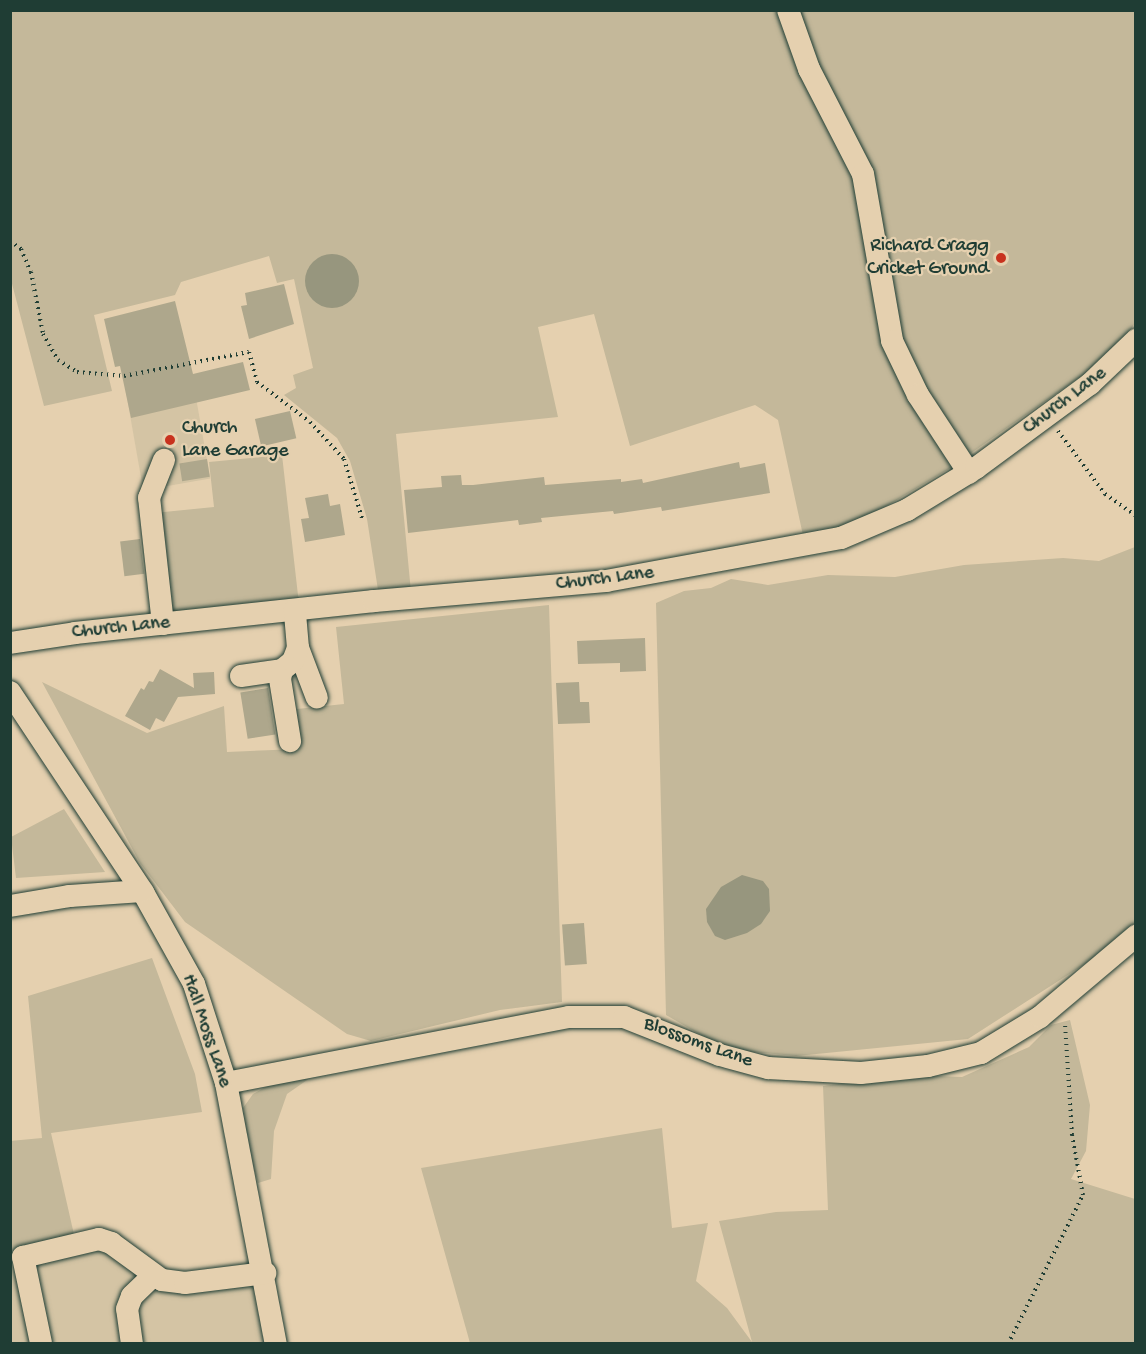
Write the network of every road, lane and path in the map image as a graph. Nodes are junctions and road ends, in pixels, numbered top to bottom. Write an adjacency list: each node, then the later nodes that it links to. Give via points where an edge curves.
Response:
1 (788, 10): 6 (street, via 809,69 863,174 892,341 923,403)
2 (10, 241): 8 (path, via 21,249 31,272 43,334 58,360 77,372 124,376 249,352 257,382 310,422 344,459)
3 (1136, 340): 4 (street, Church Lane, via 1122,357)
4 (1049, 414): 6 (street, Church Lane); 7 (path, via 1083,469 1105,494)
5 (164, 460): 10 (street, via 149,498)
6 (969, 473): 9 (street, Church Lane, via 907,510 842,538 741,560 606,581)
7 (1136, 516)
8 (363, 521)
9 (295, 610): 10 (street, Church Lane); 12 (street)
10 (163, 624): 11 (street, Church Lane)
11 (10, 643)
12 (298, 648): 13 (street, via 293,661); 16 (street)
13 (282, 670): 14 (street); 17 (street, via 280,680)
14 (241, 676)
15 (10, 692): 18 (street, Hall Moss Lane)
16 (317, 698)
17 (290, 741)
18 (142, 891): 19 (street, via 70,896); 22 (street, Hall Moss Lane, via 194,984)
19 (10, 906)
20 (1136, 936): 21 (street, Blossoms Lane)
21 (1067, 995): 22 (street, Blossoms Lane, via 981,1053 928,1066 861,1073 768,1068 624,1017 569,1017); 28 (path, via 1072,1135 1083,1196)
22 (226, 1083): 23 (street, Hall Moss Lane)
23 (265, 1273): 24 (street, via 185,1283); 27 (street, Hall Moss Lane)
24 (154, 1275): 25 (street, via 111,1243 99,1239 22,1257); 26 (street, via 132,1296 126,1309)
25 (41, 1342)
26 (132, 1344)
27 (276, 1344)
28 (1008, 1344)

